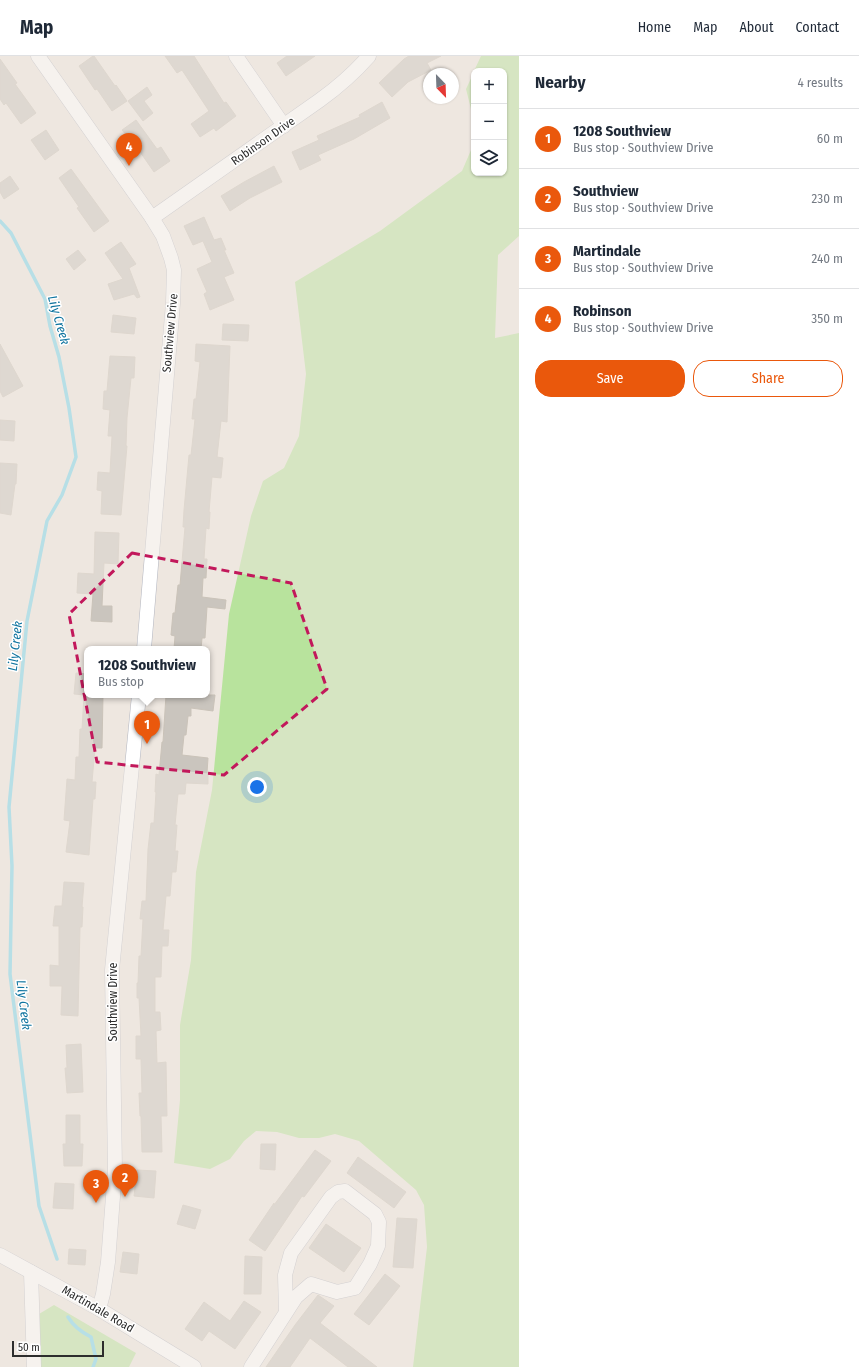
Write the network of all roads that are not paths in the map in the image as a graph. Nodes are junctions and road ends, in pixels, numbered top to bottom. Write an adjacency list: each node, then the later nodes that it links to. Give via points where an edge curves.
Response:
1 (38, 56): 5 (street, Southview Drive)
2 (236, 56): 4 (street)
3 (368, 56): 4 (street, Robinson Drive, via 340,85)
4 (284, 126): 5 (street, Robinson Drive)
5 (152, 218): 6 (street, Southview Drive, via 172,258 174,282)
6 (144, 646)
7 (139, 698): 10 (street, Southview Drive, via 112,970 115,1170 108,1262)
8 (0, 1254): 9 (street, Martindale Road)
9 (31, 1272): 10 (street, Martindale Road); 12 (street)
10 (99, 1309): 13 (street, Martindale Road)
11 (286, 1312): 11 (street, via 296,1297 311,1284 337,1292 355,1288 370,1264 378,1246 378,1222 375,1214 345,1191 331,1197 291,1253 285,1275); 14 (street)
12 (34, 1367)
13 (194, 1367)
14 (251, 1367)

